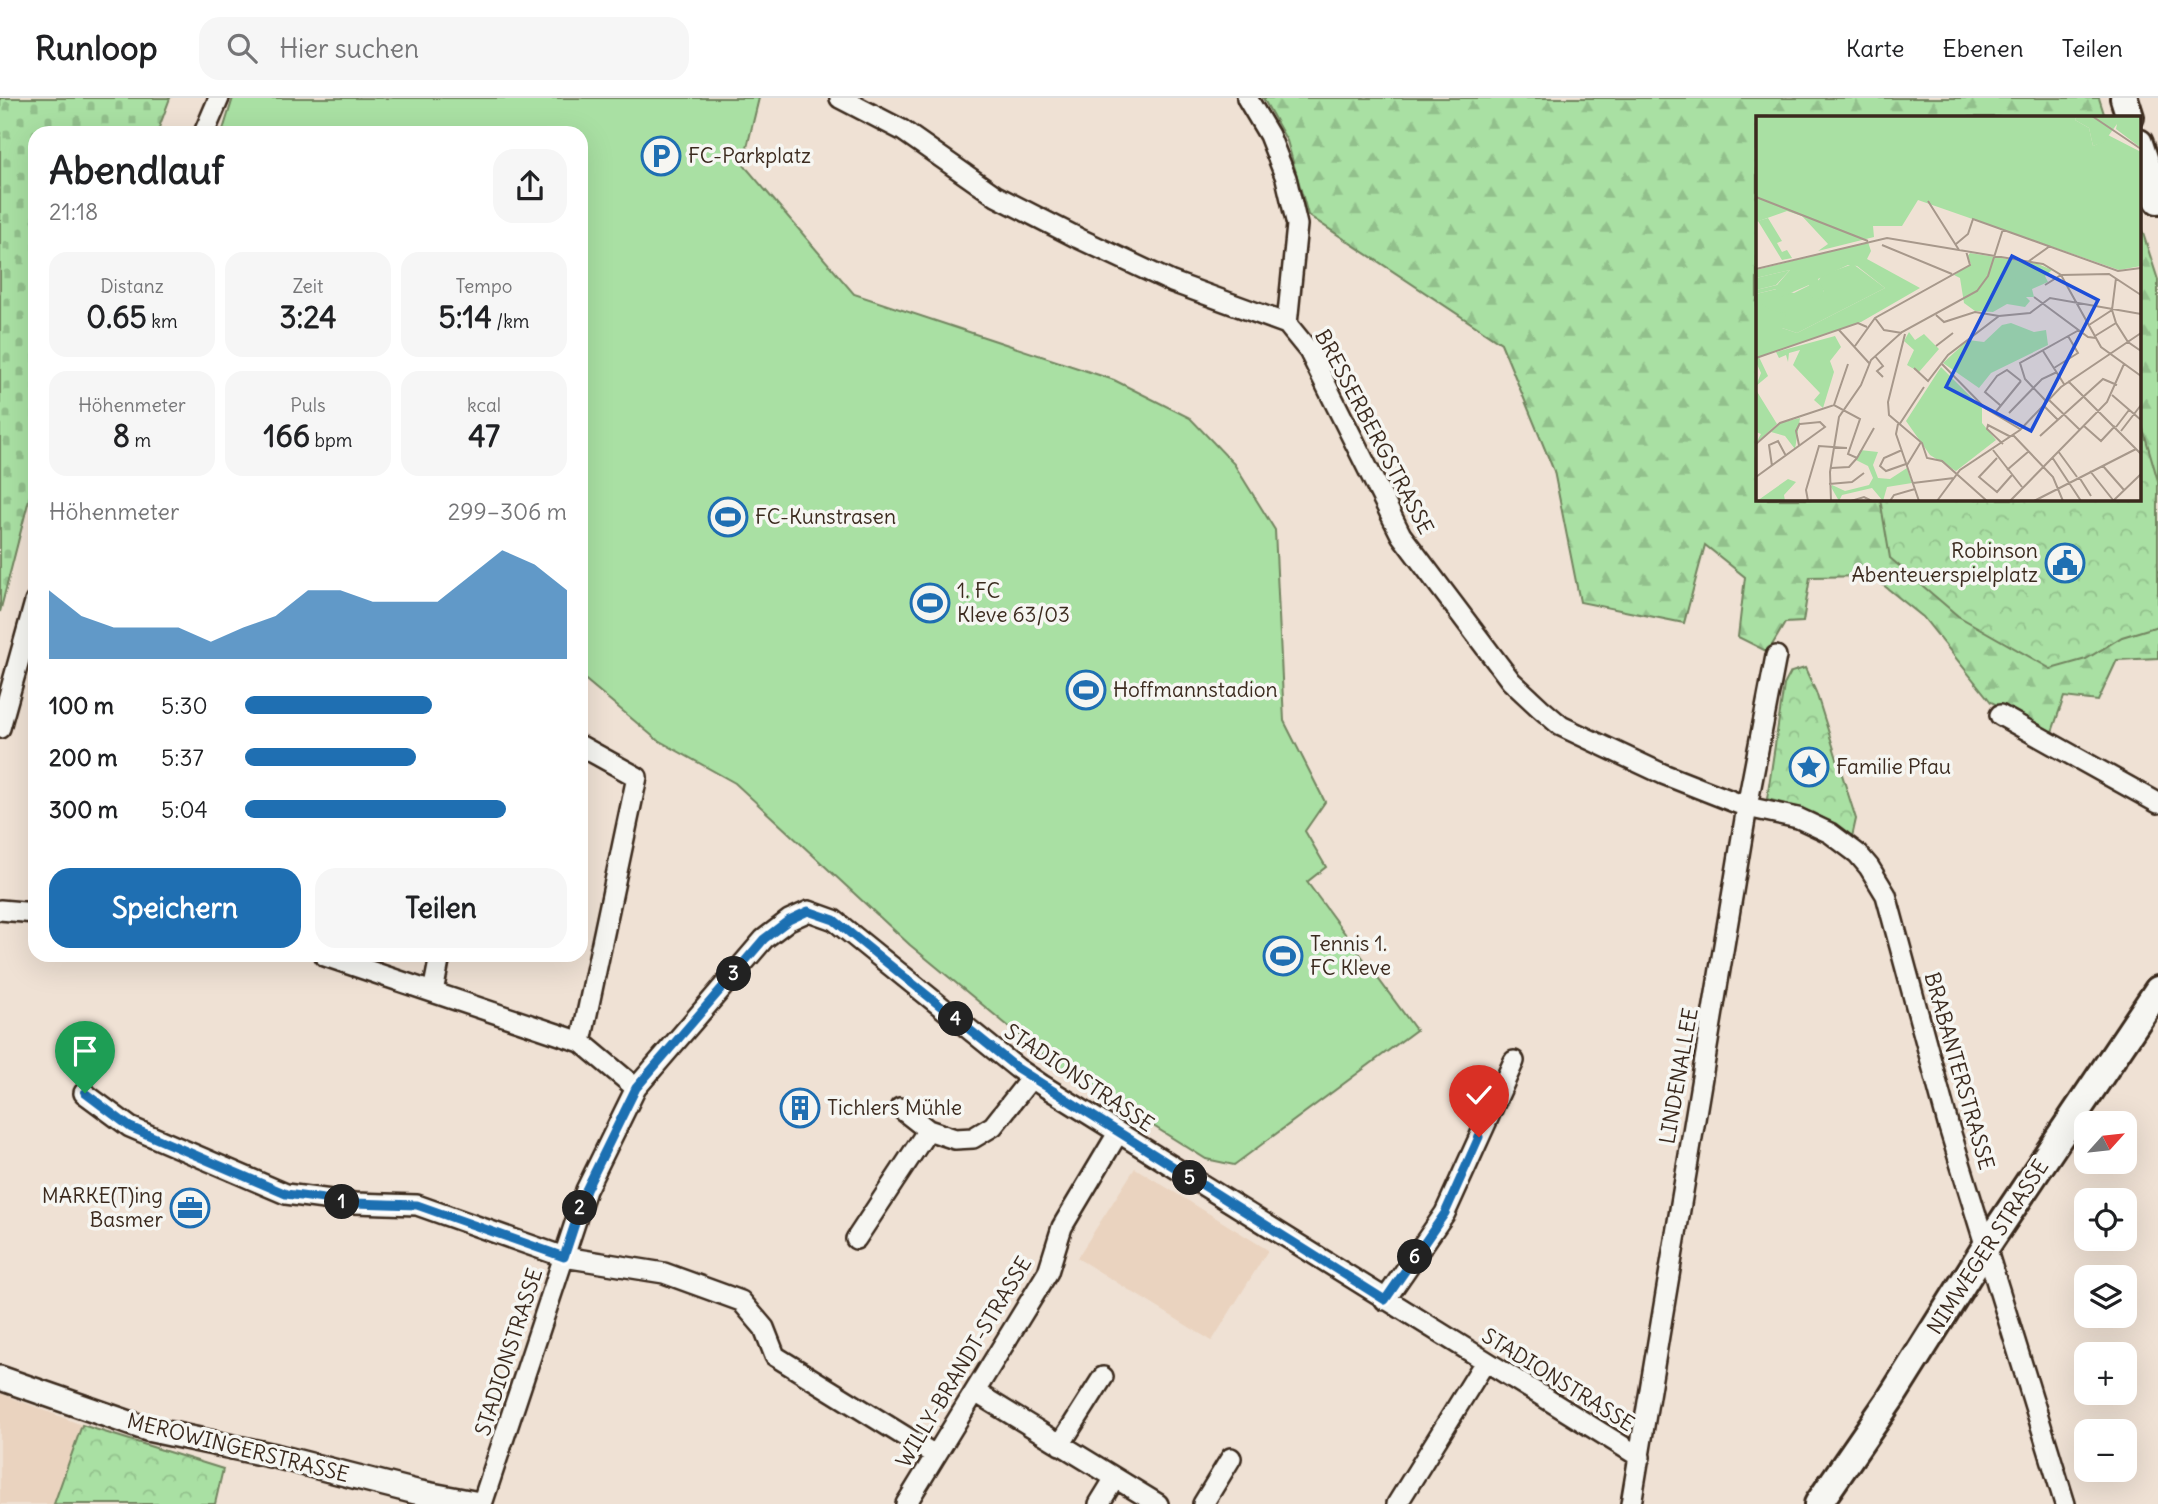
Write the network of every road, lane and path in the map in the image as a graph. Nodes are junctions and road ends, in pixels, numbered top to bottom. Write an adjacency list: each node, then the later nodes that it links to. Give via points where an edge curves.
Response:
1 (219, 98): 6 (street)
2 (840, 98): 9 (street, BRESSERBERGSTRASSE, via 902,130 996,196 1078,238 1172,282)
3 (1247, 98): 9 (street, via 1274,146 1297,226)
4 (2124, 98): 5 (main road)
5 (2130, 116)
6 (207, 126)
7 (2140, 146): 8 (main road)
8 (2158, 200)
9 (1287, 324): 16 (street, BRESSERBERGSTRASSE, via 1309,351 1401,535 1511,681 1560,726)
10 (28, 627): 13 (street)
11 (1776, 656): 16 (street, LINDENALLEE)
12 (2000, 715): 15 (street)
13 (0, 728)
14 (588, 750): 23 (street, via 637,777)
15 (2158, 803)
16 (1747, 807): 32 (street, BRABANTERSTRASSE, via 1798,818 1830,833 1858,854 1886,895 1948,1124); 41 (street, LINDENALLEE)
17 (0, 910): 18 (street)
18 (28, 912)
19 (343, 962): 22 (street)
20 (439, 962): 22 (street)
21 (2158, 990): 32 (main road, NIMWEGER STRASSE)
22 (433, 992): 23 (street)
23 (580, 1042): 26 (street)
24 (1514, 1060): 34 (street, via 1445,1213)
25 (1031, 1077): 26 (street, STADIONSTRASSE, via 834,920 808,911 764,939); 29 (street, via 993,1126 973,1138 955,1139); 30 (street, STADIONSTRASSE)
26 (636, 1088): 33 (street, STADIONSTRASSE, via 586,1190)
27 (85, 1093): 33 (street, via 130,1127 286,1194 417,1205)
28 (900, 1108): 29 (street)
29 (928, 1130): 31 (street)
30 (1118, 1133): 34 (street, STADIONSTRASSE); 38 (street, WILLY-BRANDT-STRASSE, via 1062,1227 1048,1272)
31 (856, 1239)
32 (1987, 1245): 52 (main road, NIMWEGER STRASSE); 53 (street, BRABANTERSTRASSE)
33 (564, 1257): 40 (street, via 664,1273 741,1301 764,1328 775,1356); 45 (street, STADIONSTRASSE)
34 (1385, 1300): 35 (street, STADIONSTRASSE)
35 (1485, 1362): 41 (street, STADIONSTRASSE); 50 (street)
36 (1103, 1377): 39 (street)
37 (0, 1378): 44 (street, MEROWINGERSTRASSE, via 147,1429 275,1456)
38 (975, 1392): 39 (street); 40 (street, WILLY-BRANDT-STRASSE)
39 (1060, 1445): 43 (street)
40 (934, 1455): 46 (street, WILLY-BRANDT-STRASSE)
41 (1640, 1457): 51 (street, LINDENALLEE)
42 (1231, 1458): 49 (street)
43 (1115, 1478): 47 (street); 48 (street)
44 (414, 1498): 45 (street, MEROWINGERSTRASSE)
45 (481, 1504)
46 (906, 1504)
47 (1099, 1504)
48 (1158, 1504)
49 (1203, 1504)
50 (1397, 1504)
51 (1631, 1504)
52 (1818, 1504)
53 (2065, 1504)

